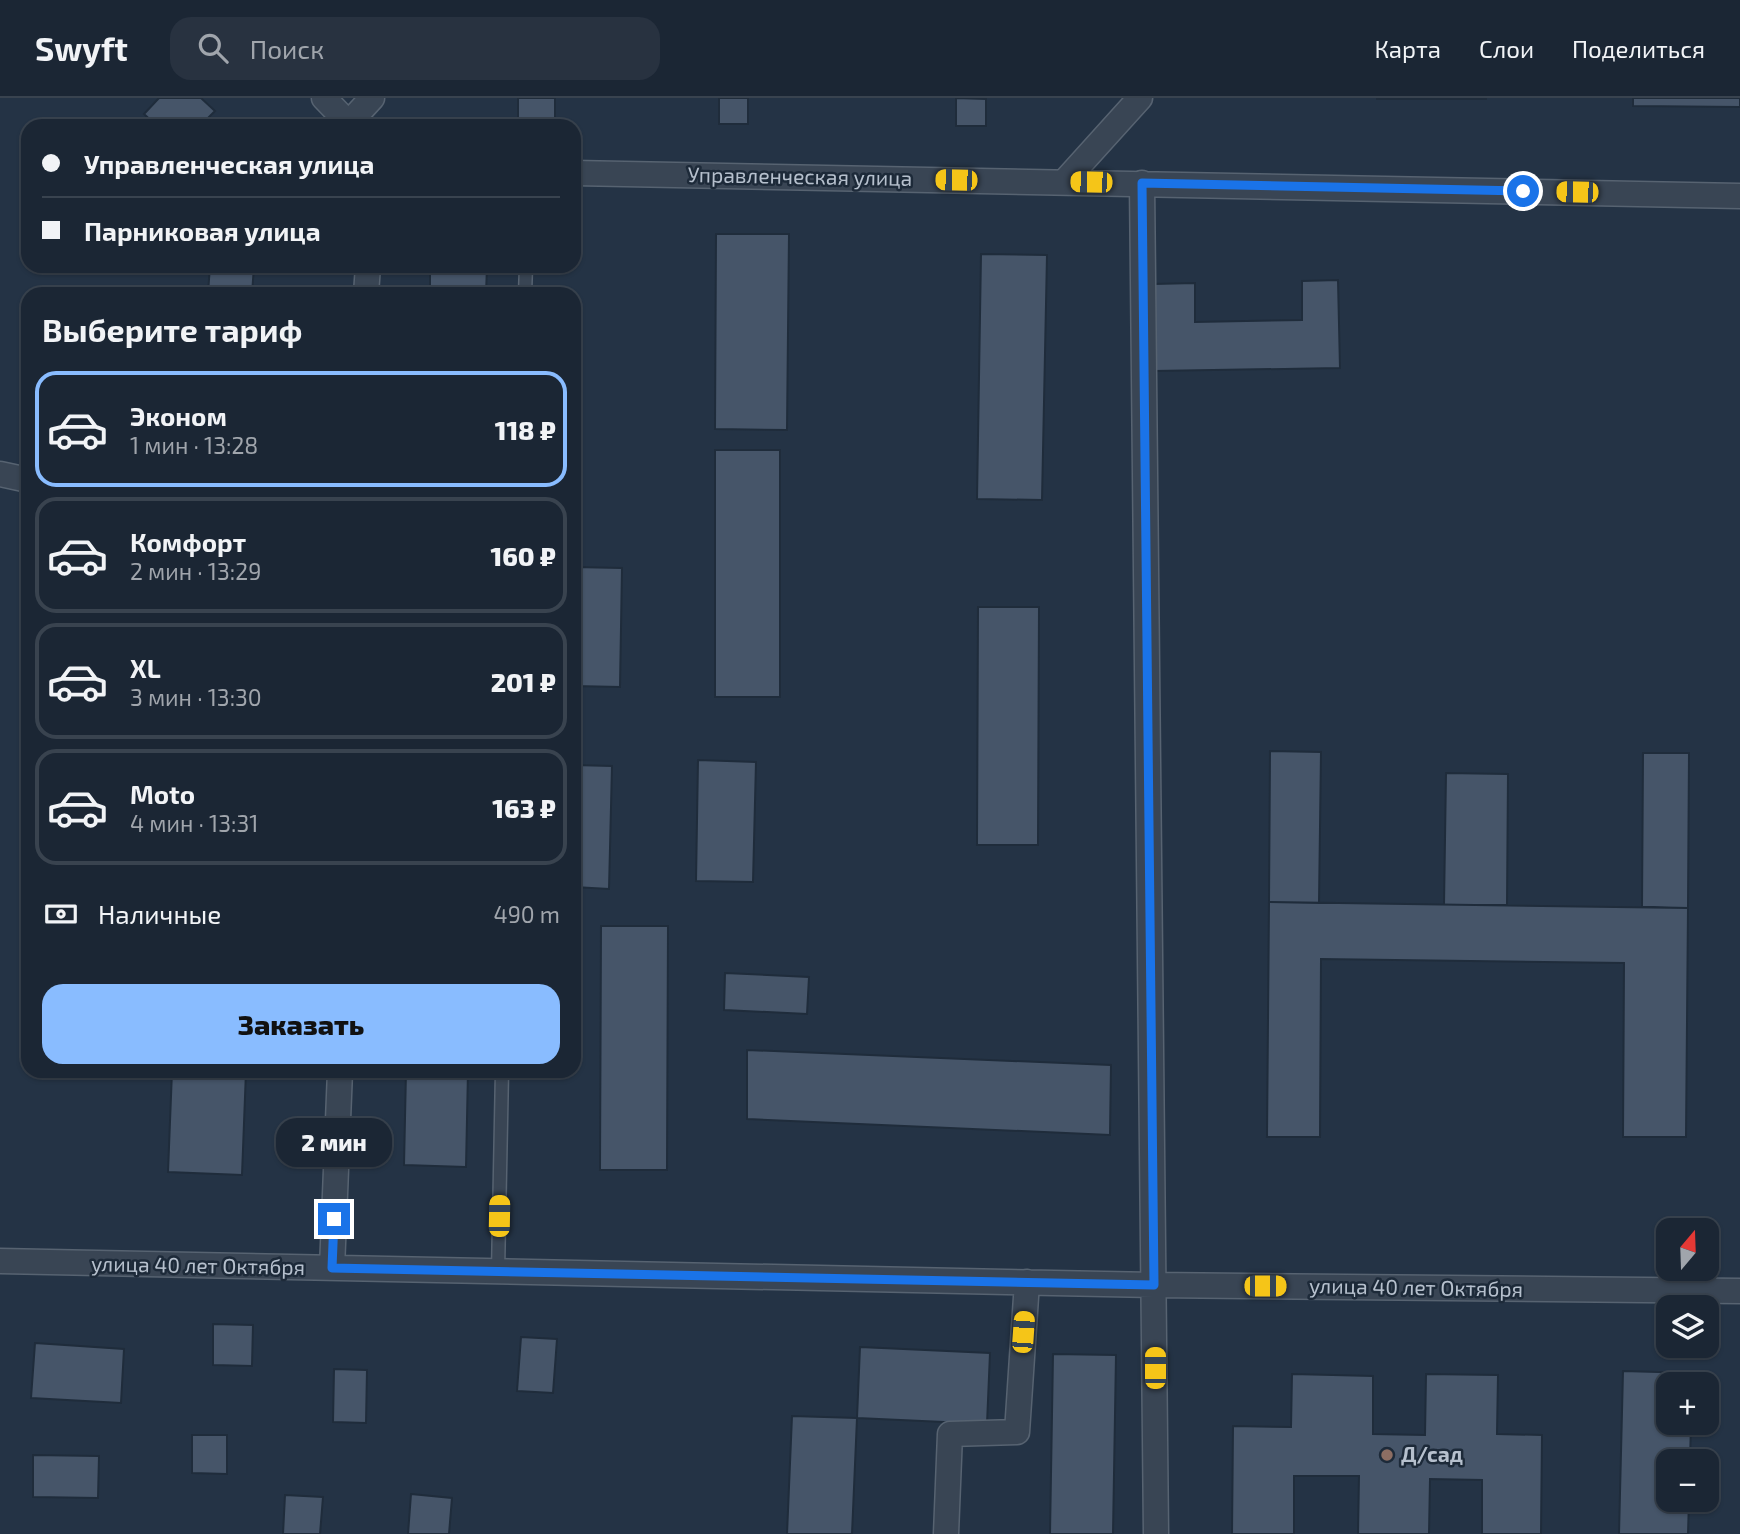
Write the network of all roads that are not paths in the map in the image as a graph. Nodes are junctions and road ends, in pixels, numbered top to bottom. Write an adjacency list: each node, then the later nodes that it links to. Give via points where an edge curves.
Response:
1 (324, 98): 4 (street)
2 (372, 98): 5 (street)
3 (1140, 98): 7 (street)
4 (345, 119)
5 (354, 119)
6 (581, 173): 7 (street, Управленческая улица)
7 (1065, 181): 8 (street, Управленческая улица)
8 (1142, 183): 9 (street, Управленческая улица); 18 (street)
9 (1740, 196)
10 (0, 474): 11 (street)
11 (21, 478)
12 (340, 1078): 15 (street)
13 (502, 1078): 16 (lane)
14 (0, 1261): 15 (street, улица 40 лет Октября)
15 (332, 1268): 16 (street, улица 40 лет Октября)
16 (498, 1272): 17 (street, улица 40 лет Октября)
17 (1027, 1282): 18 (street, улица 40 лет Октября); 20 (street, via 1017,1432 950,1434)
18 (1154, 1285): 19 (street, улица 40 лет Октября); 21 (street)
19 (1740, 1291)
20 (946, 1534)
21 (1157, 1534)

